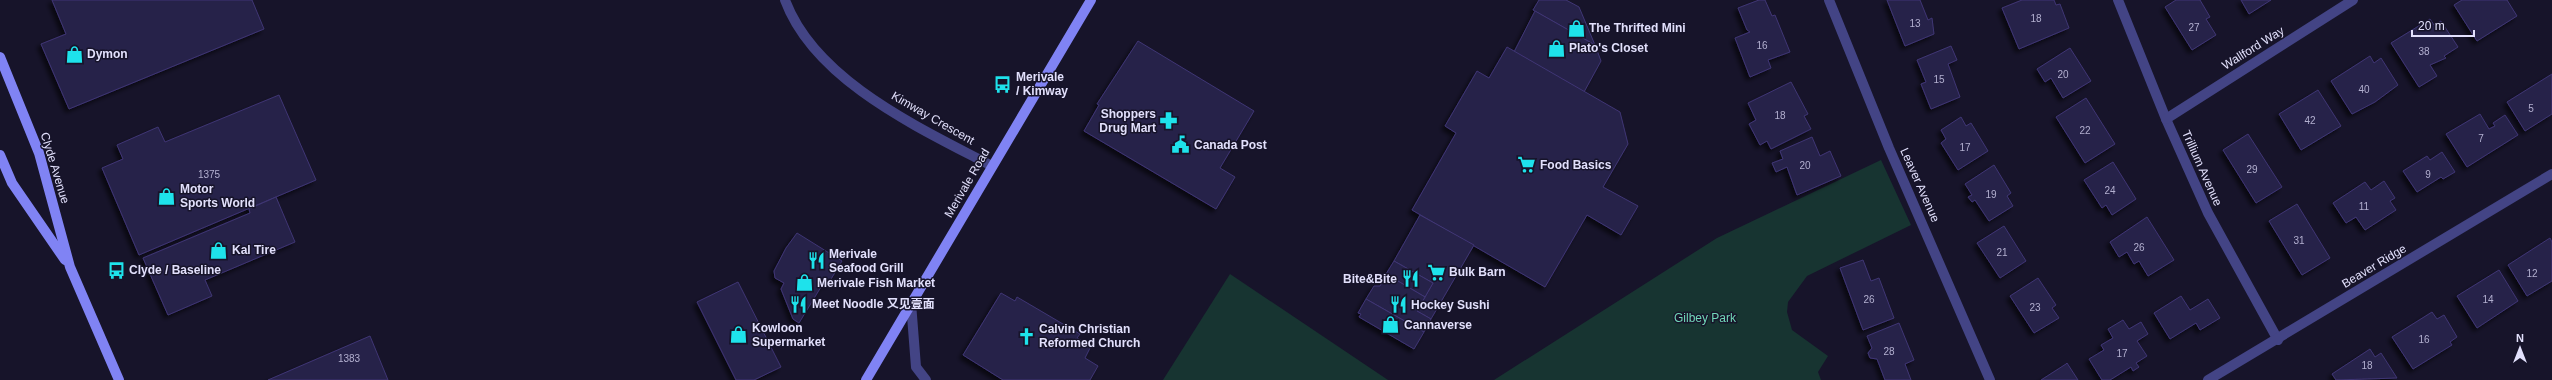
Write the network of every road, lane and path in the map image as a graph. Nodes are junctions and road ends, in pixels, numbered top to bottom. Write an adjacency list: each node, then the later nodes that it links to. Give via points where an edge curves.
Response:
1 (785, 0): 9 (street, Kimway Crescent, via 791,16 809,44 850,82 904,119)
2 (1091, 0): 9 (main road, Merivale Road)
3 (1829, 0): 17 (street, Leaver Avenue, via 1889,148)
4 (2118, 0): 7 (street, Trillium Avenue)
5 (2353, 0): 7 (street, Wallford Way)
6 (0, 58): 11 (main road, Clyde Avenue, via 39,153)
7 (2166, 119): 13 (street, Trillium Avenue, via 2208,213)
8 (0, 155): 11 (main road, Clyde Avenue, via 12,183)
9 (992, 166): 12 (main road, Merivale Road)
10 (2552, 174): 13 (street, Beaver Ridge)
11 (70, 267): 14 (main road, Clyde Avenue)
12 (911, 303): 15 (main road, Merivale Road); 16 (street, via 916,367)
13 (2278, 340): 18 (street, Beaver Ridge)
14 (119, 380)
15 (866, 380)
16 (926, 380)
17 (1990, 380)
18 (2208, 380)

